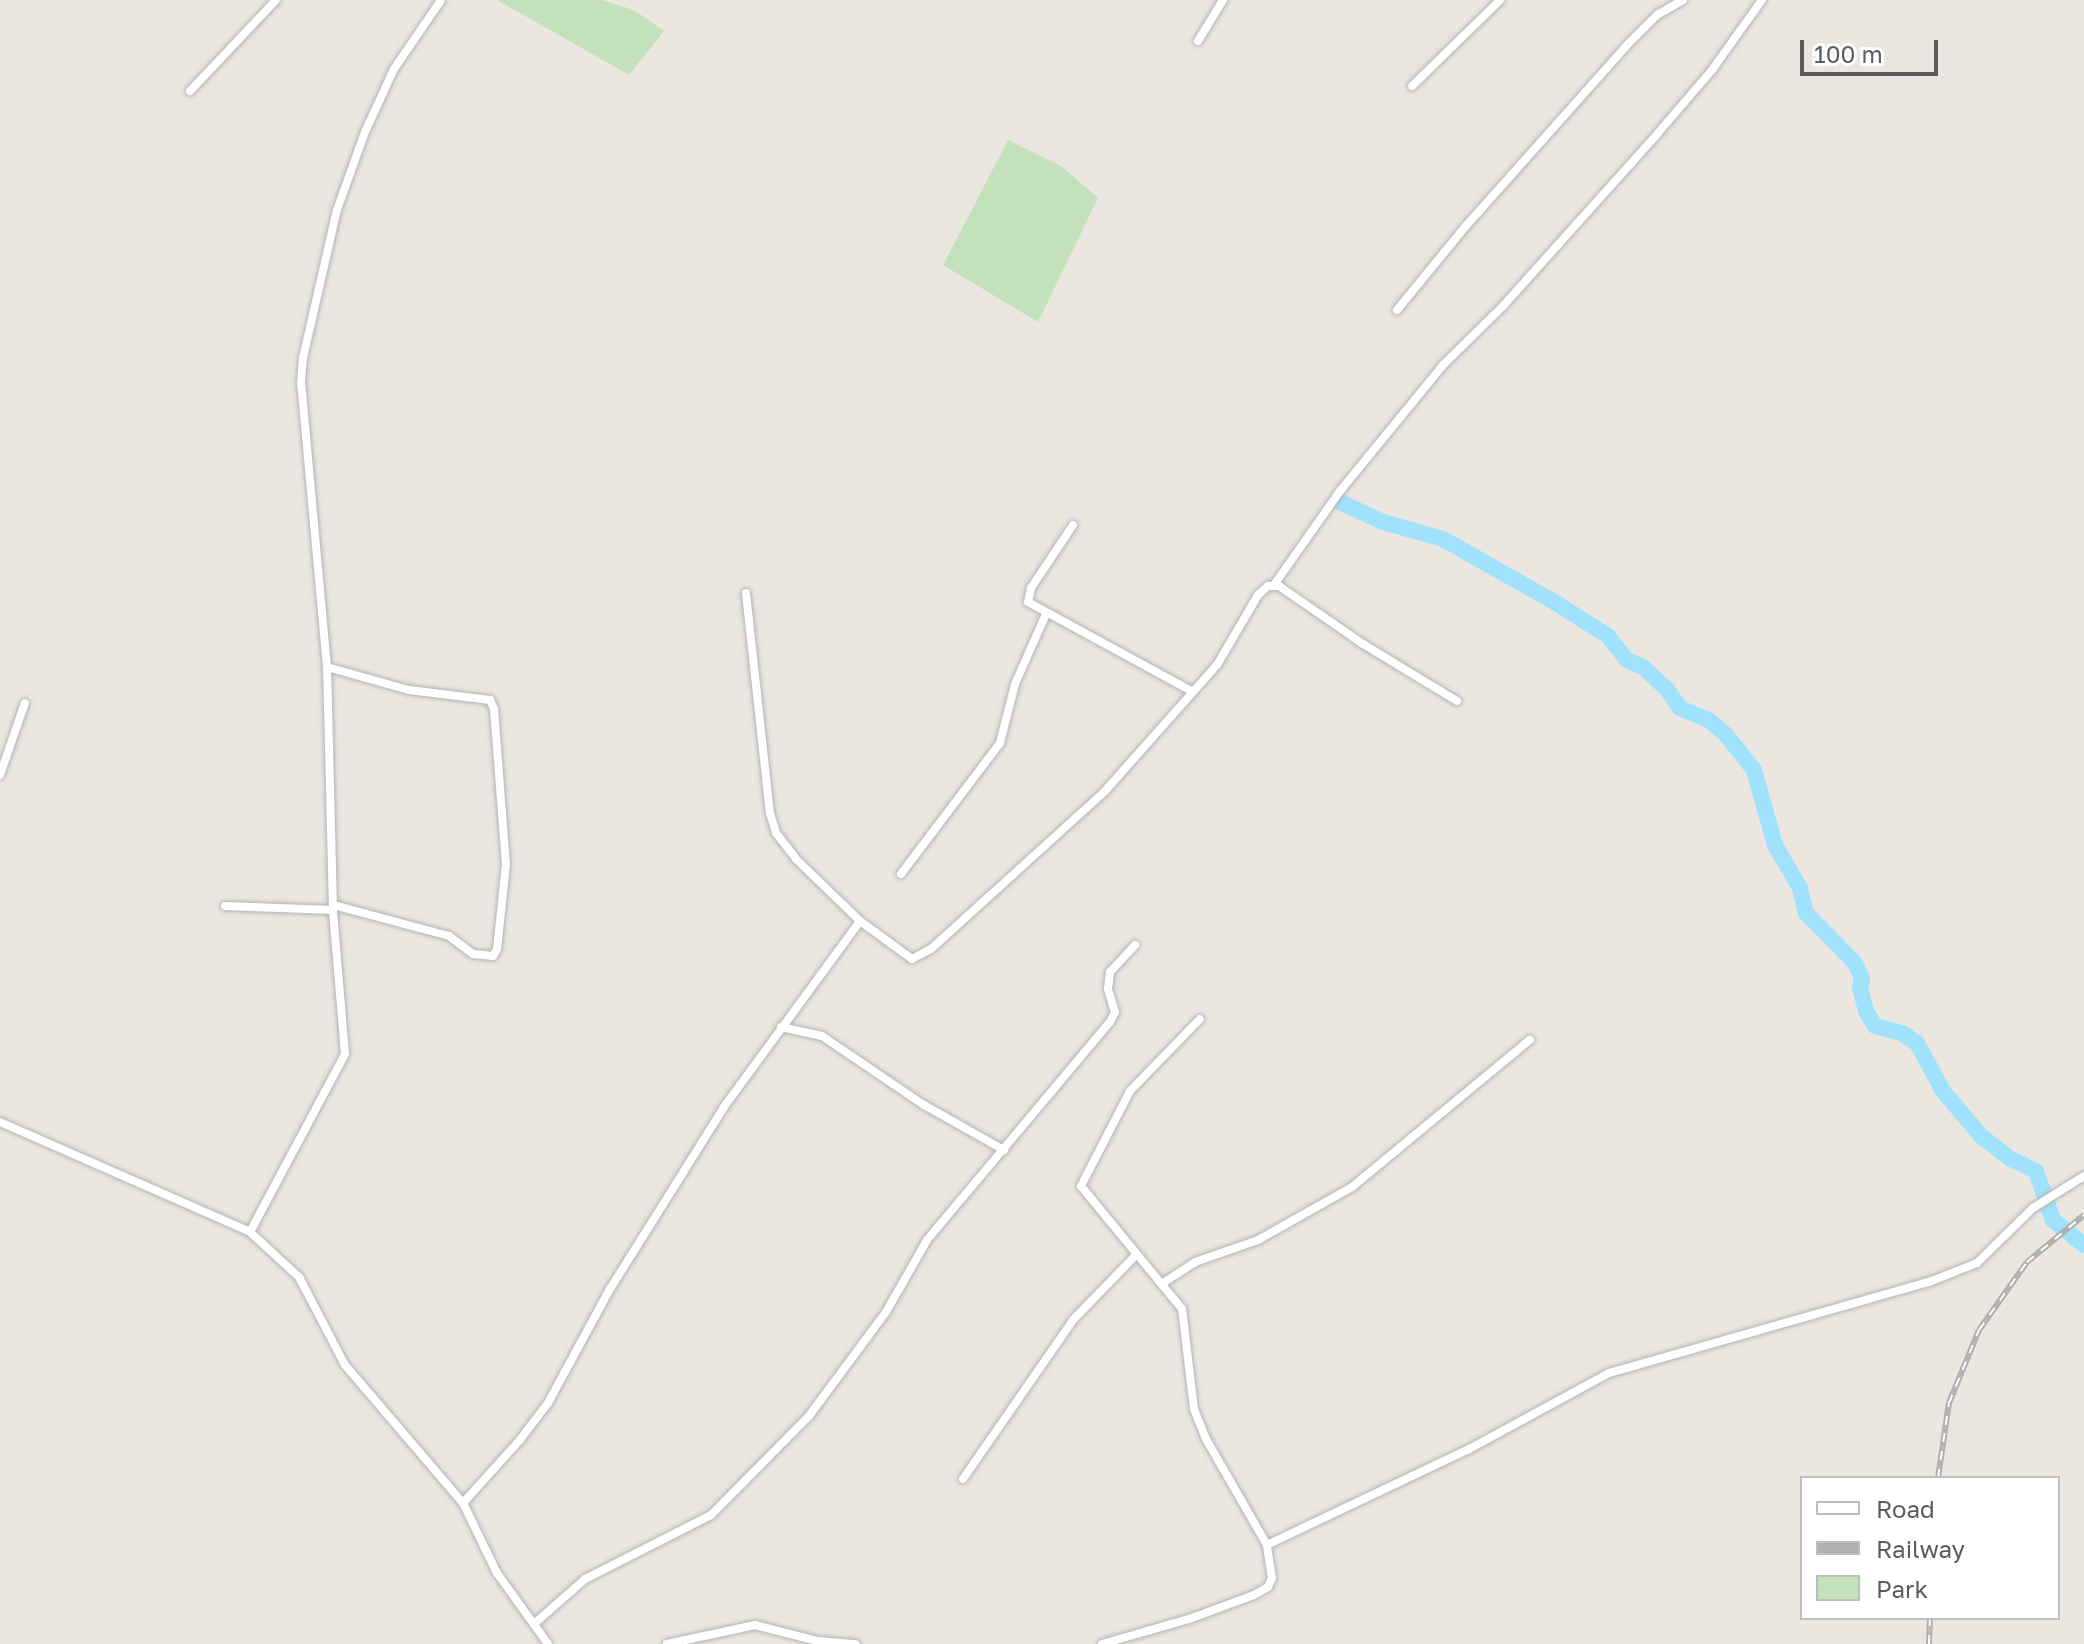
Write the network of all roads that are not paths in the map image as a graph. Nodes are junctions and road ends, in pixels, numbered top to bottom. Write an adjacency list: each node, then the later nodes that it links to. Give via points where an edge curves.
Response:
1 (276, 0): 9 (street)
2 (441, 0): 15 (street, via 394,69 365,132 337,210 303,358 301,384)
3 (1223, 0): 7 (street)
4 (1500, 0): 8 (street)
5 (1683, 0): 10 (street, via 1657,15 1629,43)
6 (1762, 0): 12 (street, via 1658,133 1443,365 1340,491)
7 (1198, 41)
8 (1412, 86)
9 (190, 91)
10 (1397, 310)
11 (1073, 525): 14 (street, via 1028,595 1028,602)
12 (1274, 585): 16 (street, via 1258,595 1228,650); 17 (street)
13 (746, 593): 23 (street, via 773,824 796,859)
14 (1046, 614): 16 (street); 20 (street, via 1015,684 1000,743)
15 (327, 667): 22 (street); 22 (street, via 409,690 490,700 506,864 493,956 473,954 449,936)
16 (1191, 691): 23 (street, via 1098,798 923,956 907,957)
17 (1457, 701)
18 (25, 703): 19 (street)
19 (0, 775)
20 (901, 874)
21 (225, 906): 22 (street)
22 (333, 907): 31 (street, via 345,1054)
23 (860, 921): 26 (street)
24 (1135, 945): 29 (street, via 1110,972 1114,1017)
25 (1200, 1019): 32 (street, via 1130,1091 1081,1182)
26 (781, 1027): 29 (street, via 822,1036 924,1105); 35 (street, via 724,1107 610,1289 548,1403)
27 (1530, 1040): 33 (street, via 1352,1187 1258,1240 1195,1262)
28 (0, 1122): 31 (street)
29 (1004, 1150): 37 (street, via 927,1240 886,1312 809,1416 776,1450 711,1515 585,1579)
30 (2084, 1176): 36 (street, via 2033,1208 1977,1263 1609,1373 1469,1449)
31 (250, 1232): 35 (street, via 299,1277 345,1365)
32 (1136, 1255): 33 (street); 34 (street, via 1073,1320)
33 (1163, 1283): 36 (street, via 1185,1321 1194,1409)
34 (963, 1479)
35 (463, 1503): 37 (street, via 497,1573)
36 (1267, 1545): 41 (street, via 1272,1578 1262,1591)
37 (534, 1624): 38 (street)
38 (548, 1644)
39 (667, 1644): 40 (street, via 755,1625 818,1641)
40 (856, 1644)
41 (1102, 1644)

